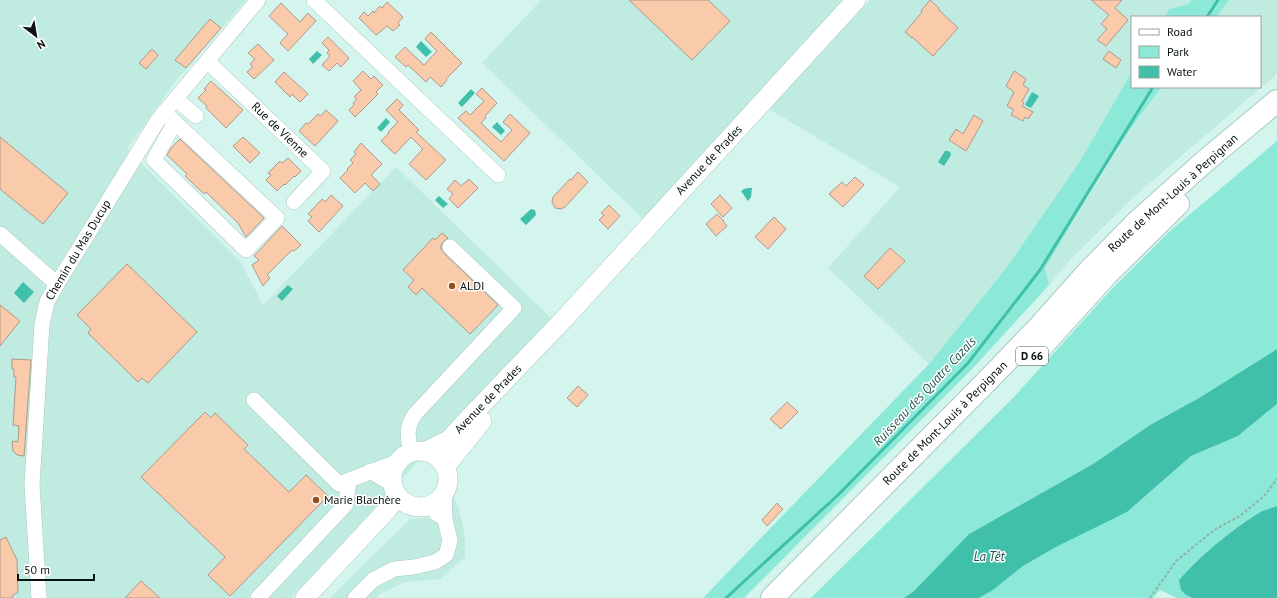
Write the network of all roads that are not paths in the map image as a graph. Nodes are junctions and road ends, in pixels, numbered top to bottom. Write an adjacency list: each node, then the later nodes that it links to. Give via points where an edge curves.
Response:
1 (258, 0): 4 (street, Chemin du Mas Ducup)
2 (314, 0): 10 (street)
3 (856, 0): 15 (main road, Avenue de Prades)
4 (207, 61): 5 (street, Chemin du Mas Ducup); 11 (street, Rue de Vienne, via 322,171)
5 (176, 99): 7 (street); 8 (street, Chemin du Mas Ducup)
6 (1277, 101): 28 (highway, Route de Mont-Louis à Perpignan / D 66, via 1136,223 989,379)
7 (196, 116)
8 (169, 117): 8 (street, via 154,160 246,250 277,218); 14 (street, Chemin du Mas Ducup, via 158,120)
9 (1277, 121): 29 (highway, Route de Mont-Louis à Perpignan / D 66, via 1185,197 1107,274 1005,385)
10 (498, 175)
11 (294, 202)
12 (0, 234): 14 (street)
13 (450, 247): 17 (street, via 514,308 410,421 408,434)
14 (57, 284): 23 (street, Chemin du Mas Ducup, via 47,302 42,324 33,477)
15 (563, 320): 17 (main road, Avenue de Prades, via 449,440); 18 (main road, Avenue de Prades)
16 (254, 400): 20 (street, via 339,484)
17 (411, 455): 18 (main road, via 432,454); 19 (street); 21 (main road, via 394,468 392,477)
18 (445, 467): 22 (main road, via 447,485)
19 (370, 471): 20 (street); 21 (street)
20 (349, 480): 24 (street, via 346,504)
21 (395, 490): 22 (main road, via 402,501); 25 (main road, via 386,511)
22 (430, 501): 26 (main road, via 395,519); 27 (street, via 437,514 445,519 450,541 446,554 435,562 394,569 373,580)
23 (39, 598)
24 (258, 598)
25 (305, 598)
26 (316, 598)
27 (355, 598)
28 (772, 598)
29 (793, 598)

